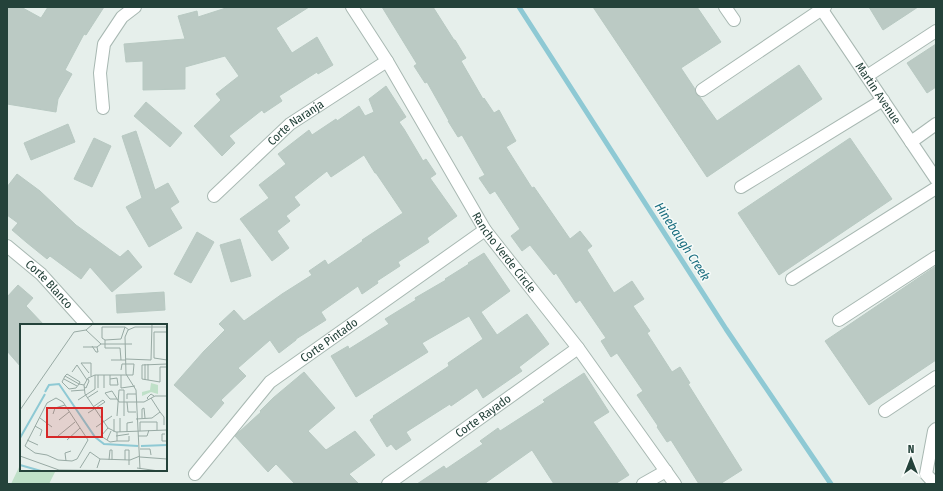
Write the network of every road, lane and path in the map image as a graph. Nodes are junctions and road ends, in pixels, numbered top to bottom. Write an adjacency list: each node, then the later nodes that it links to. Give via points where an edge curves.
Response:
1 (135, 7): 11 (street, via 122,17 104,44 100,73)
2 (352, 7): 7 (street, Rancho Verde Circle)
3 (725, 7): 5 (street)
4 (822, 8): 8 (street, Martin Avenue); 9 (street)
5 (734, 20)
6 (936, 31): 8 (street)
7 (387, 61): 17 (street, Corte Naranja, via 290,124); 18 (street, Rancho Verde Circle)
8 (866, 76): 10 (street, Martin Avenue)
9 (702, 90)
10 (883, 100): 13 (street, Martin Avenue); 15 (street)
11 (103, 108)
12 (936, 124): 13 (street)
13 (911, 142): 14 (street, Martin Avenue)
14 (936, 179)
15 (741, 187)
16 (936, 188): 21 (street)
17 (214, 196)
18 (485, 230): 24 (street, Rancho Verde Circle); 29 (street, Corte Pintado, via 270,382)
19 (7, 246): 23 (street, Corte Blanco, via 41,274)
20 (936, 257): 22 (street)
21 (792, 279)
22 (839, 320)
23 (86, 324)
24 (578, 348): 28 (street, Rancho Verde Circle); 30 (street, Corte Rayado)
25 (936, 377): 26 (street)
26 (885, 411)
27 (936, 429): 33 (street, via 926,474)
28 (666, 471): 31 (street); 32 (street, Rancho Verde Circle)
29 (195, 474)
30 (388, 484)
31 (643, 484)
32 (675, 484)
33 (935, 484)

